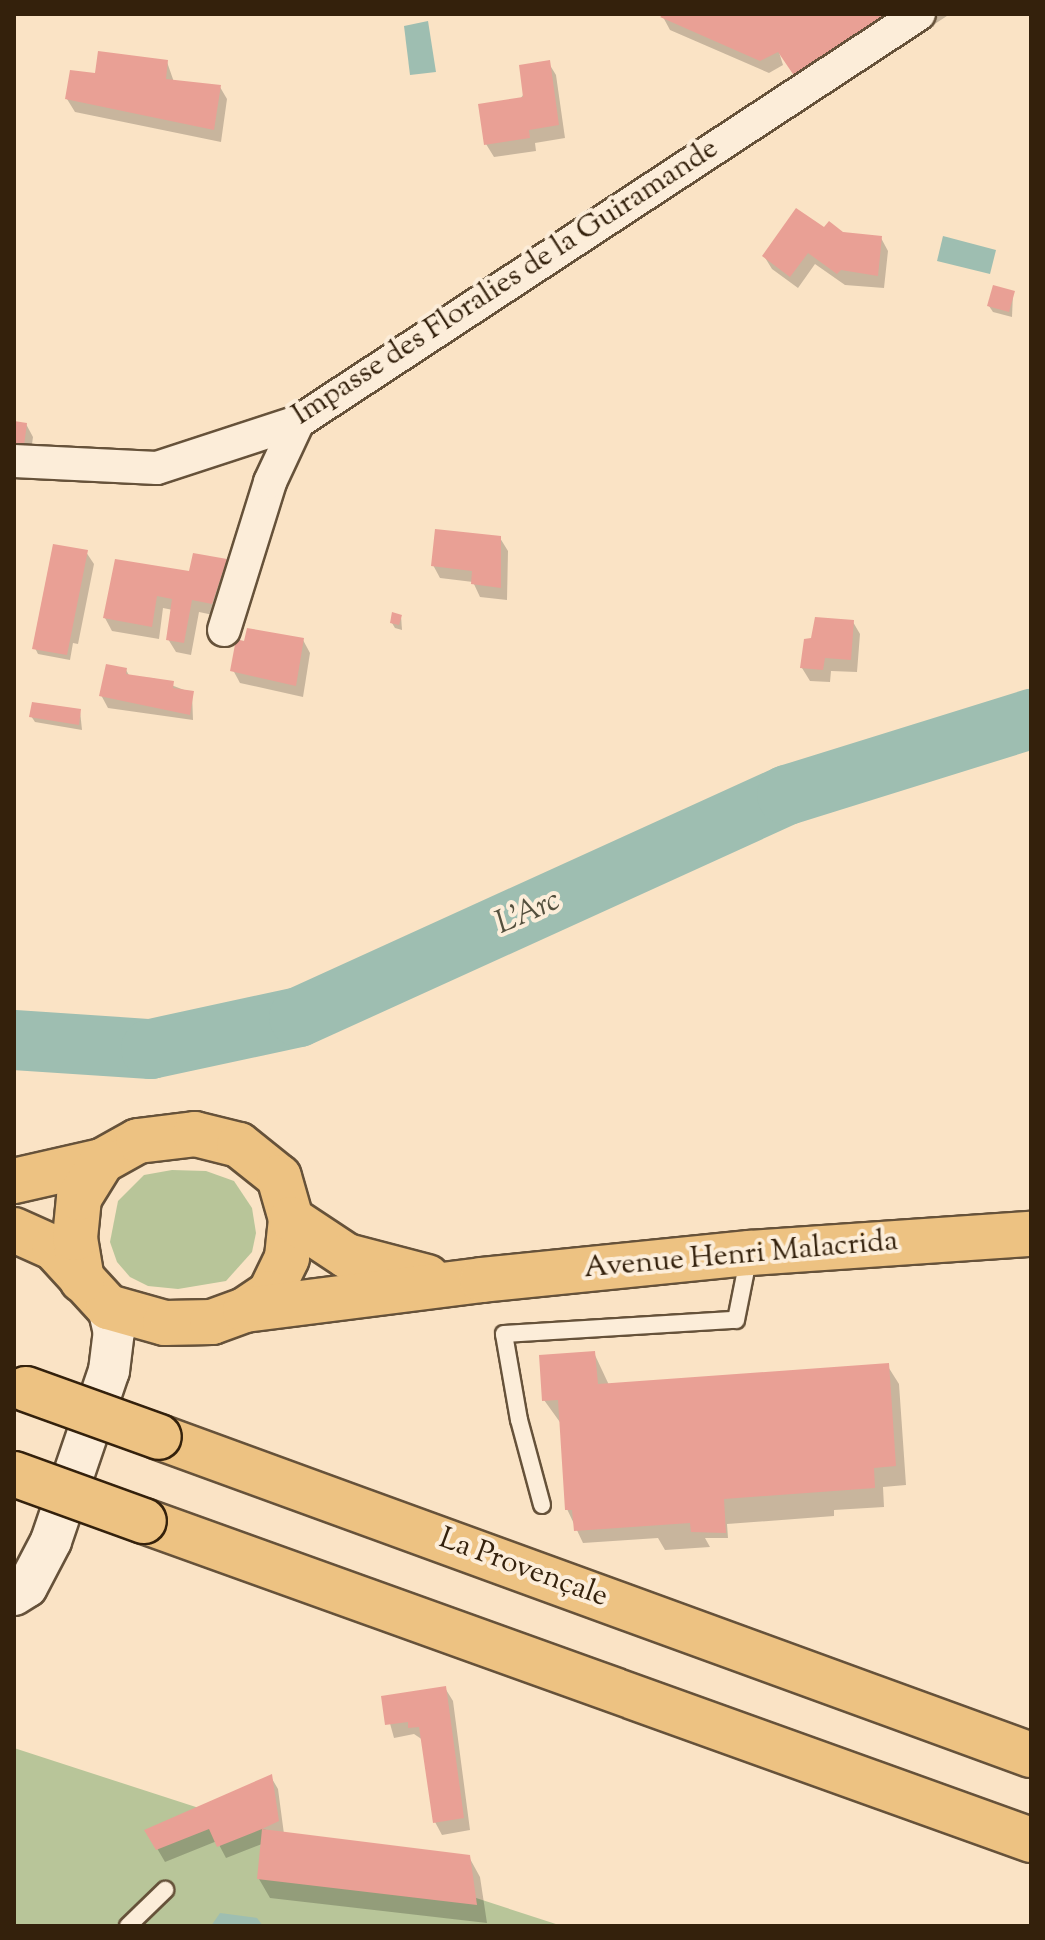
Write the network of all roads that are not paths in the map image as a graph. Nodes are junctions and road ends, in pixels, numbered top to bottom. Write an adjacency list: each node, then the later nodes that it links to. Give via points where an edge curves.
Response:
1 (919, 14): 2 (street, Impasse des Floralies de la Guiramande)
2 (298, 422): 3 (street, Impasse des Floralies de la Guiramande, via 157,468); 4 (street, via 270,482)
3 (14, 461)
4 (224, 630)
5 (102, 1161): 6 (main road); 7 (main road, via 138,1141 181,1136 239,1145 279,1177); 12 (main road, via 79,1198 75,1238)
6 (14, 1181)
7 (291, 1219): 11 (main road); 13 (main road, via 287,1258 270,1293)
8 (14, 1230): 12 (main road, via 54,1248)
9 (1031, 1234): 10 (main road, Avenue Henri Malacrida)
10 (750, 1253): 11 (main road, Avenue Henri Malacrida, via 451,1283); 18 (lane, via 736,1320 504,1334 519,1420)
11 (369, 1280): 13 (main road, Avenue Henri Malacrida)
12 (95, 1294): 14 (main road); 15 (street, via 114,1333)
13 (245, 1310): 14 (main road, via 212,1322)
14 (165, 1323): 15 (street)
15 (109, 1371): 19 (street, via 51,1541 27,1587)
16 (20, 1387): 20 (main road, La Provençale, bridge)
17 (14, 1474): 21 (main road, bridge)
18 (542, 1505)
19 (14, 1595)
20 (1031, 1755)
21 (1031, 1840)
22 (165, 1890): 23 (lane)
23 (128, 1926)

